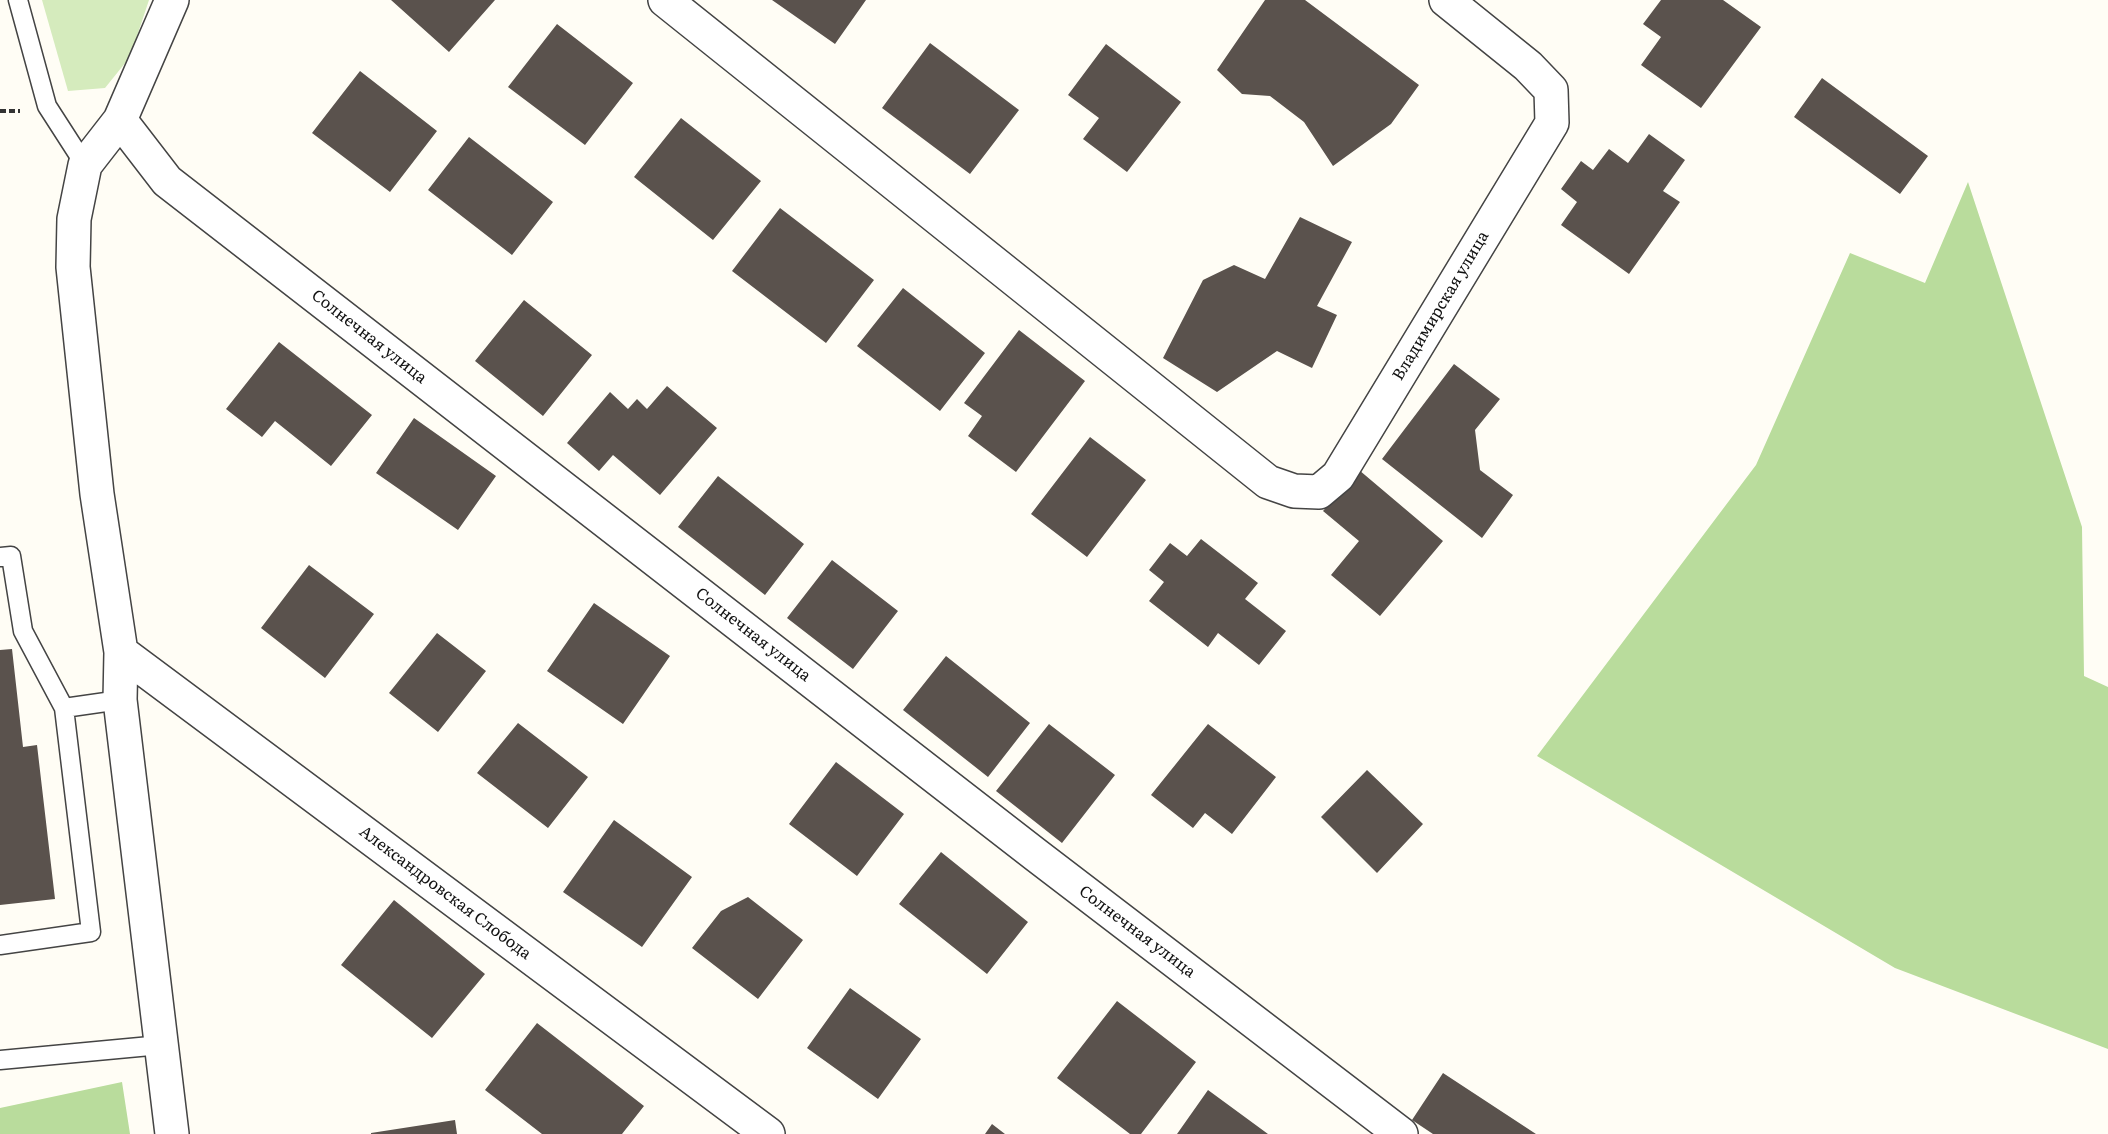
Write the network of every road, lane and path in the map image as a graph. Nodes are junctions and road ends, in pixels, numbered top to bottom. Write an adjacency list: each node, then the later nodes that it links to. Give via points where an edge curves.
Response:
1 (18, 0): 6 (lane, via 47,106)
2 (172, 0): 5 (street)
3 (665, 0): 4 (street, Владимирская улица, via 1268,482 1294,491 1318,492 1338,476 1552,123 1551,90 1528,66)
4 (1446, 0)
5 (120, 120): 6 (street); 16 (street, Солнечная улица, via 167,181)
6 (85, 165): 8 (street, via 74,219 73,267 97,494)
7 (0, 557): 10 (lane, via 11,556 23,631)
8 (121, 652): 9 (street); 15 (street, Александровская Слобода)
9 (120, 700): 10 (lane); 12 (street)
10 (64, 708): 11 (lane, via 91,932)
11 (0, 945)
12 (161, 1045): 13 (lane); 14 (street)
13 (0, 1060)
14 (172, 1134)
15 (768, 1134)
16 (1401, 1134)

